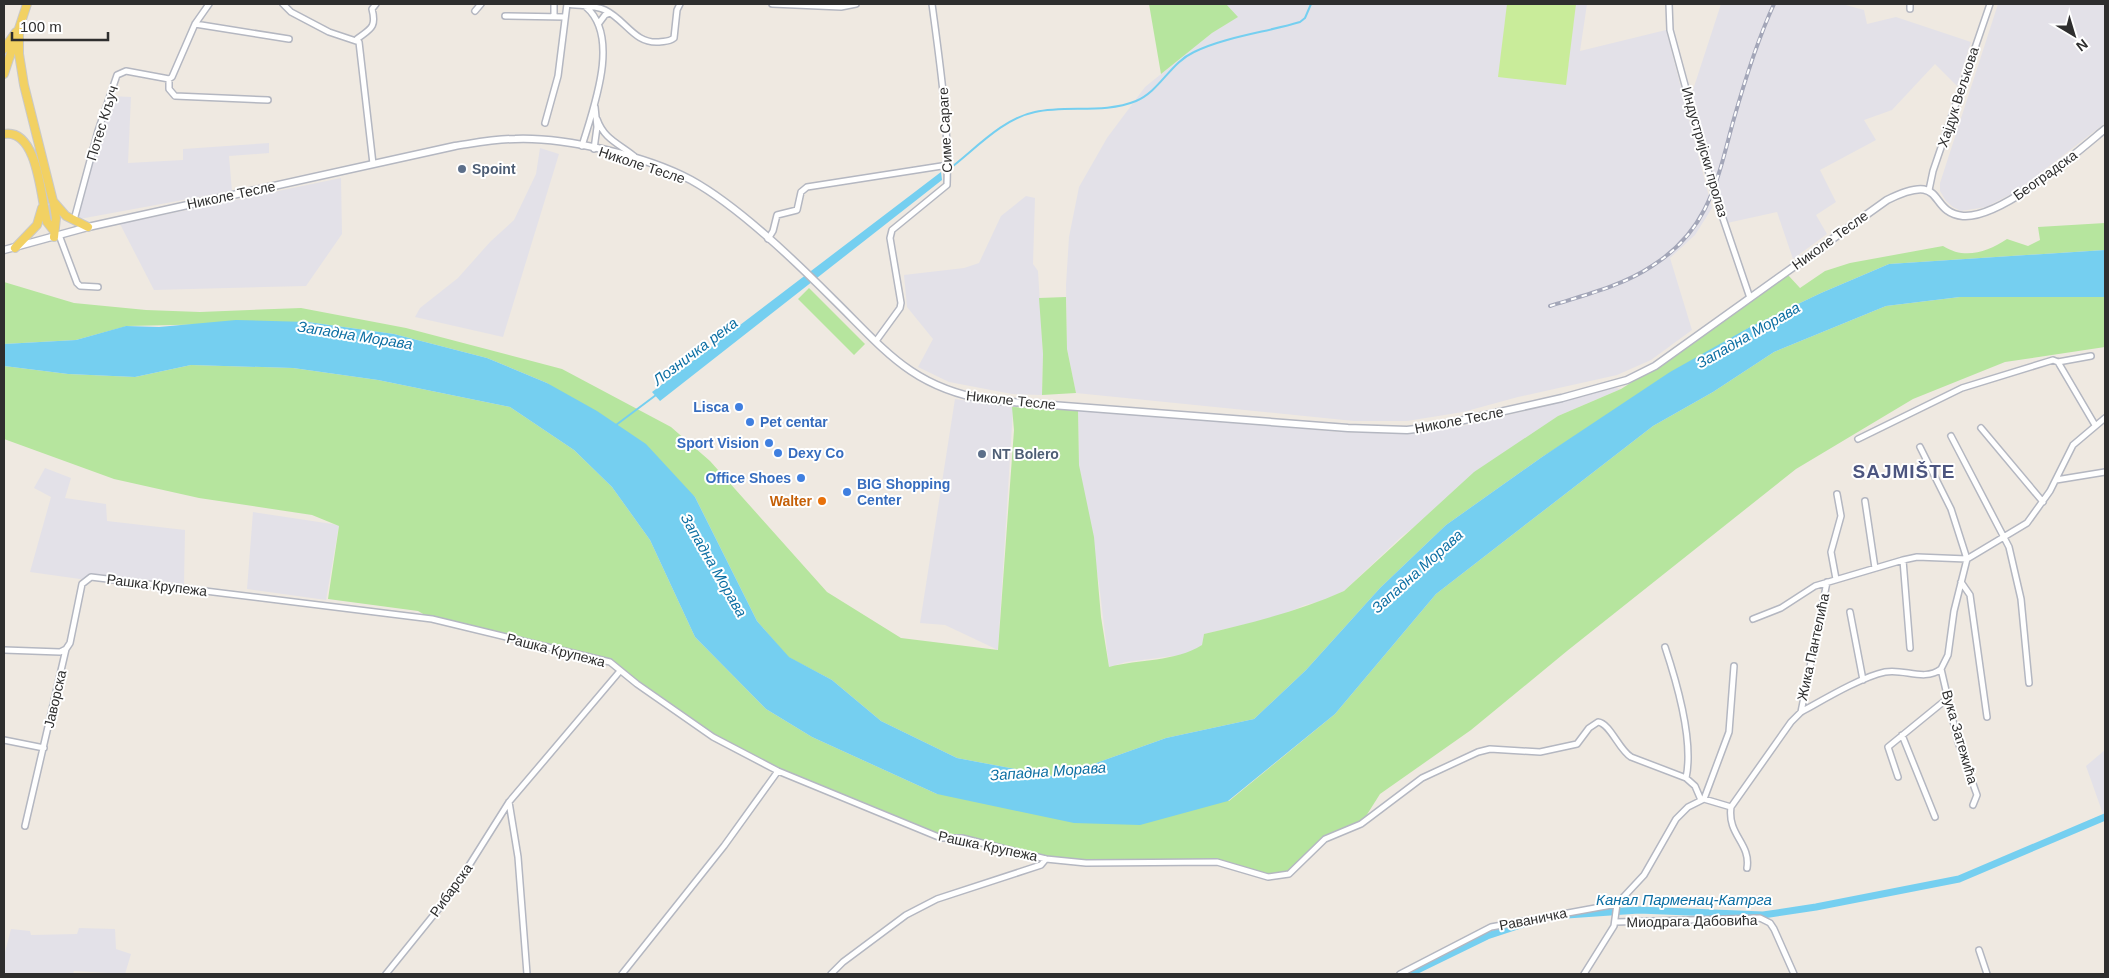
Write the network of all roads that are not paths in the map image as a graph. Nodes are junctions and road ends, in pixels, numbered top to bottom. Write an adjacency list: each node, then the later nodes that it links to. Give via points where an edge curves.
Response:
1 (27, 4): 23 (main road)
2 (209, 4): 22 (street)
3 (282, 4): 24 (street, via 329,32)
4 (376, 4): 24 (street, via 372,9 373,27)
5 (480, 4): 16 (street)
6 (554, 4): 19 (street)
7 (567, 4): 15 (street); 20 (street)
8 (680, 4): 17 (street, via 676,35 669,41 643,41)
9 (772, 4): 10 (street)
10 (782, 4): 11 (street, via 841,7)
11 (856, 4)
12 (932, 4): 39 (street, Симе Сараге, via 944,88)
13 (1668, 4): 50 (street, Индустријски пролаз, via 1670,30 1714,192)
14 (1990, 4): 40 (street, Хајдук Вељкова)
15 (586, 6): 17 (street); 21 (street)
16 (475, 11)
17 (610, 13): 21 (street)
18 (504, 16): 19 (street)
19 (554, 17): 20 (street)
20 (565, 17): 32 (street, via 558,76)
21 (599, 23): 30 (street, via 603,45)
22 (195, 24): 25 (street); 28 (street)
23 (19, 29): 26 (main road); 27 (main road); 41 (main road, via 24,85)
24 (357, 39): 38 (street)
25 (288, 40)
26 (4, 49)
27 (4, 74)
28 (169, 79): 29 (street, via 169,89 175,96); 43 (street, Потес Кључ, via 126,71 117,75)
29 (268, 100)
30 (595, 104): 31 (street); 35 (street)
31 (596, 119): 36 (street); 37 (street, via 608,138)
32 (545, 123)
33 (2105, 128): 40 (street, Београдска, via 2024,193 1990,209 1964,216 1951,212)
34 (4, 134): 42 (main road, via 18,136 30,149)
35 (582, 146): 36 (street, Николе Тесле); 38 (street, Николе Тесле, via 544,140 495,140)
36 (594, 149): 37 (street, Николе Тесле)
37 (640, 161): 46 (street, Николе Тесле, via 691,180 732,208)
38 (373, 164): 44 (street, Николе Тесле)
39 (948, 165): 46 (street, via 807,187 801,192 797,210 777,214); 51 (street, Симе Сараге, via 947,185 892,230 890,238 901,303)
40 (1929, 190): 50 (street, Николе Тесле, via 1909,190 1887,200)
41 (53, 201): 43 (main road); 45 (main road)
42 (43, 206): 45 (main road, via 47,222); 47 (main road, via 37,225)
43 (74, 220): 44 (main road)
44 (88, 227): 45 (street, Николе Тесле)
45 (56, 234): 47 (street, Николе Тесле); 49 (street, via 77,283)
46 (768, 239): 51 (street, Николе Тесле)
47 (15, 248): 48 (street, Николе Тесле)
48 (4, 250)
49 (98, 287)
50 (1750, 298): 51 (street, Николе Тесле, via 1640,375 1562,398 1460,422 1407,430 978,398 952,392 917,376)
51 (876, 341)
52 (2091, 356): 53 (street)
53 (2058, 362): 55 (street); 58 (street, via 2053,360 1962,388)
54 (2105, 418): 55 (street)
55 (2095, 425): 61 (street, via 2073,446)
56 (1981, 428): 64 (street)
57 (1951, 436): 65 (street)
58 (1858, 439)
59 (1920, 447): 66 (street, via 1951,508)
60 (2105, 472): 61 (street)
61 (2056, 480): 64 (street)
62 (1838, 494): 69 (street, via 1841,516 1830,552)
63 (1865, 501): 68 (street)
64 (2043, 502): 65 (street, via 2027,522)
65 (2005, 536): 66 (street); 83 (street, via 2021,599)
66 (1967, 559): 67 (street, via 1917,557); 72 (street)
67 (1902, 560): 68 (street); 76 (street)
68 (1875, 568): 69 (street)
69 (1836, 579): 71 (street)
70 (84, 580): 77 (street, Јаворска); 81 (street, Рашка Крупежа, via 91,577 432,619 610,662)
71 (1827, 582): 74 (street); 85 (street, Жика Пантелића)
72 (1961, 582): 80 (street, via 1948,655); 86 (street, via 1970,596)
73 (1850, 612): 82 (street)
74 (1754, 619)
75 (1665, 647): 92 (street, via 1679,690 1688,752)
76 (1910, 648)
77 (66, 649): 78 (street, Јаворска, via 60,652); 89 (street, Јаворска)
78 (4, 650)
79 (1734, 666): 93 (street, via 1729,732)
80 (1941, 669): 82 (street, via 1921,675 1889,671); 84 (street, Вука Затежића)
81 (620, 671): 90 (street, Рашка Крупежа, via 713,737); 94 (street, Рибарска)
82 (1863, 680): 85 (street)
83 (2029, 683)
84 (1948, 698): 87 (street); 95 (street, Вука Затежића, via 1958,742 1977,795)
85 (1801, 712): 96 (street)
86 (1987, 717)
87 (1902, 735): 91 (street, via 1887,750); 97 (street)
88 (4, 740): 89 (street)
89 (44, 748): 98 (street, Јаворска)
90 (778, 771): 99 (street, Рашка Крупежа, via 941,838 962,838); 106 (street, via 724,846)
91 (1898, 777)
92 (1686, 778): 93 (street); 99 (street, Рашка Крупежа, via 1631,757 1605,725 1598,722 1589,728 1580,742 1570,746 1534,752 1482,750 1422,778 1361,824 1325,839 1288,874 1268,877 1218,862 1086,863)
93 (1702, 799): 96 (street); 101 (street, via 1676,819 1644,875)
94 (509, 802): 104 (street, Рибарска, via 453,891); 105 (street, via 518,857)
95 (1973, 805)
96 (1731, 807): 100 (street, via 1731,824 1748,852)
97 (1935, 816)
98 (25, 826)
99 (1046, 859): 107 (street, Рашка Крупежа, via 1041,865 937,899 906,915 842,962)
100 (1747, 868)
101 (1617, 906): 102 (street); 108 (street, Раваничка, via 1491,927)
102 (1616, 919): 109 (street, via 1597,957); 110 (street, Миодрага Дабовића, via 1760,918 1774,929)
103 (1978, 950): 111 (street)
104 (386, 974)
105 (527, 974)
106 (622, 974)
107 (831, 974)
108 (1400, 974)
109 (1584, 974)
110 (1794, 974)
111 (1987, 974)

